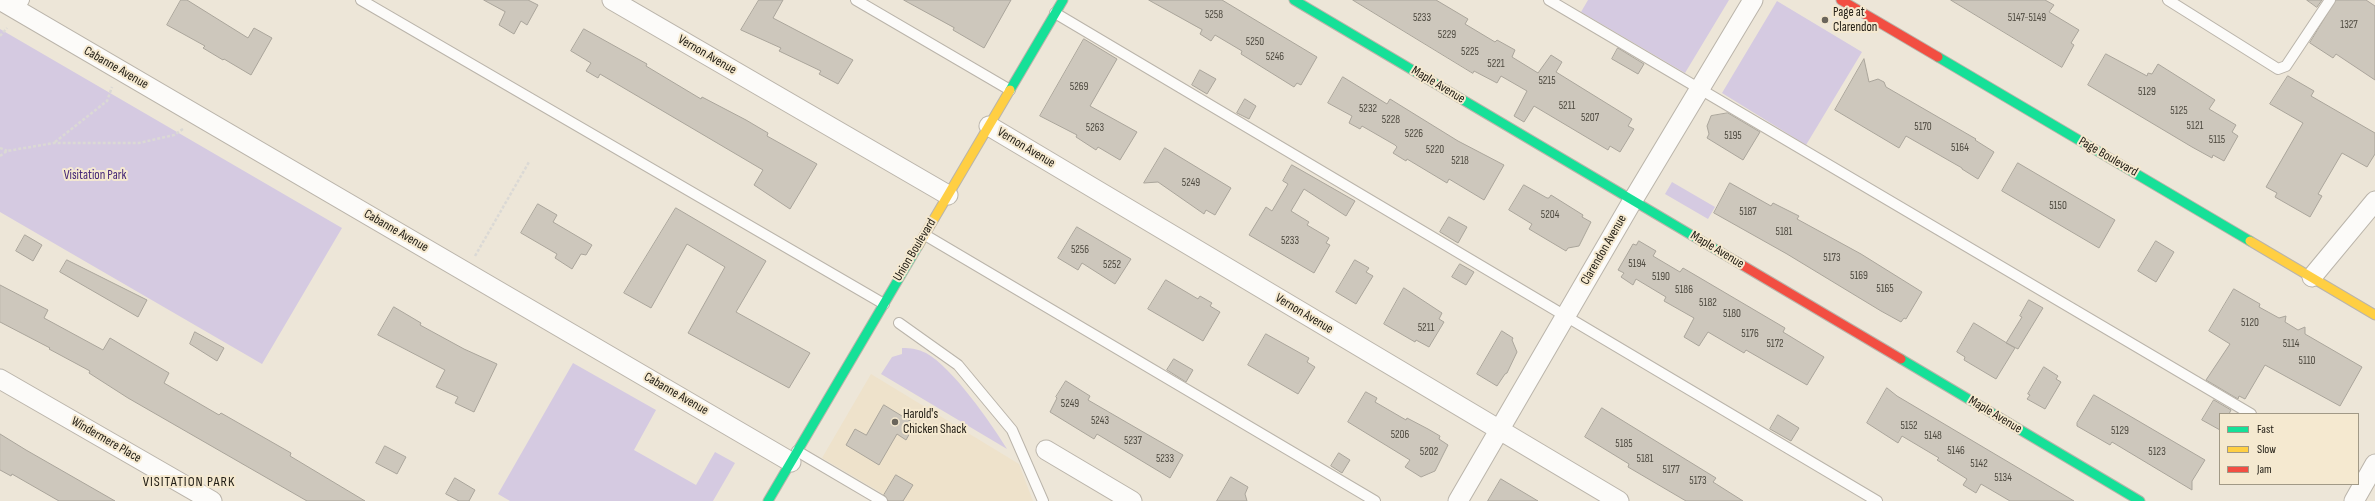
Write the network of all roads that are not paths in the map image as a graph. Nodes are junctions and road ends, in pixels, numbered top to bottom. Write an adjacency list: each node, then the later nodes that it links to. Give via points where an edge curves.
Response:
1 (0, 0): 12 (street, Cabanne Avenue)
2 (361, 0): 22 (lane)
3 (612, 0): 17 (street, Vernon Avenue)
4 (856, 0): 15 (lane)
5 (1063, 0): 13 (main road, Union Boulevard)
6 (1294, 0): 18 (main road, Maple Avenue)
7 (1549, 0): 14 (lane)
8 (1753, 0): 14 (street, Clarendon Avenue)
9 (1842, 0): 21 (main road, Page Boulevard)
10 (2168, 0): 11 (lane, via 2278,69 2286,66)
11 (2330, 0)
12 (21, 5): 30 (street, Cabanne Avenue)
13 (1055, 13): 15 (main road, Union Boulevard); 24 (lane)
14 (1701, 89): 18 (street, Clarendon Avenue); 27 (lane)
15 (1010, 90): 16 (main road, Union Boulevard)
16 (989, 126): 17 (main road, Union Boulevard); 28 (street, Vernon Avenue)
17 (948, 195): 20 (main road, Union Boulevard)
18 (1633, 200): 24 (street, Clarendon Avenue); 42 (main road, Maple Avenue)
19 (2375, 201): 21 (street)
20 (925, 235): 22 (main road, Union Boulevard); 38 (lane)
21 (2312, 277): 23 (main road, Page Boulevard)
22 (884, 304): 30 (main road, Union Boulevard)
23 (2375, 314)
24 (1565, 317): 28 (street, Clarendon Avenue); 41 (lane)
25 (899, 323): 36 (lane, via 958,365 1012,430)
26 (0, 379): 33 (street, Windermere Place)
27 (2249, 413)
28 (1500, 431): 39 (street, Clarendon Avenue); 40 (street, Vernon Avenue)
29 (1046, 450): 37 (street)
30 (794, 456): 34 (main road, Union Boulevard); 35 (lane)
31 (2375, 464): 32 (street)
32 (2366, 482): 43 (street)
33 (212, 501)
34 (768, 501)
35 (882, 501)
36 (1042, 501)
37 (1132, 501)
38 (1375, 501)
39 (1458, 501)
40 (1619, 501)
41 (1877, 501)
42 (2140, 501)
43 (2354, 501)

